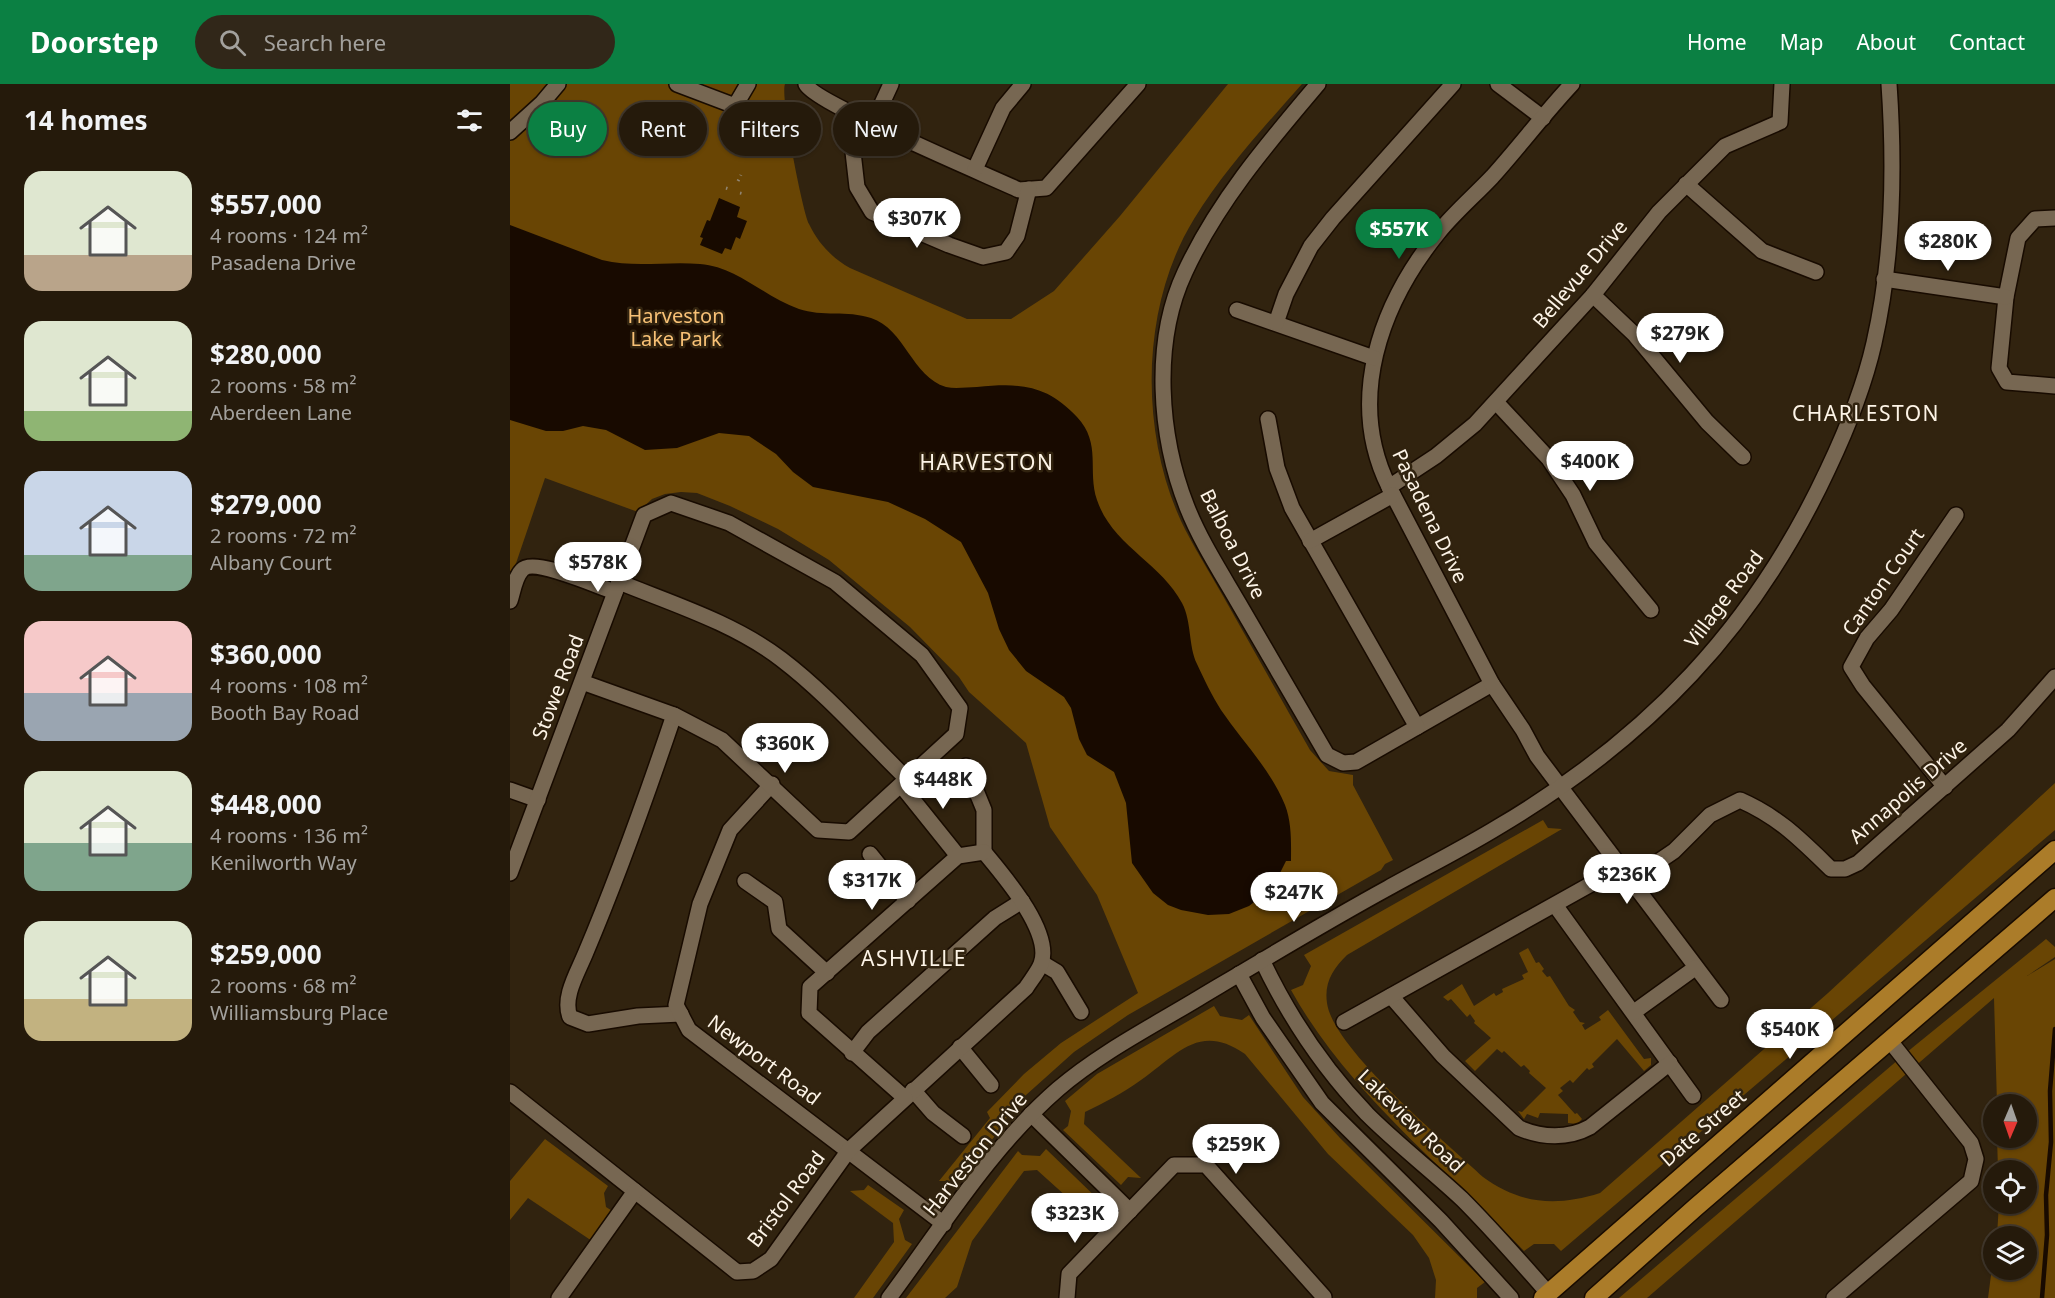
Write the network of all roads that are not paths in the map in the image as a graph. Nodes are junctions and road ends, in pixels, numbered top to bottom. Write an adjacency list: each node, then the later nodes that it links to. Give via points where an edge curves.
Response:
1 (558, 84): 17 (street)
2 (677, 84): 3 (street, via 735,106)
3 (748, 84)
4 (806, 84): 14 (street, via 809,90)
5 (891, 84): 15 (street)
6 (1023, 84): 20 (street, via 1003,108)
7 (1138, 84): 22 (street, via 1046,188)
8 (1318, 84): 45 (street, Balboa Drive, via 1224,200 1184,274 1165,358 1168,437 1176,475 1199,533 1327,755 1343,762 1356,762)
9 (1453, 84): 29 (street, via 1311,246)
10 (1498, 84): 16 (street)
11 (1572, 84): 16 (street, Pasadena Drive)
12 (1782, 84): 21 (street, Bellevue Drive, via 1780,122 1725,146)
13 (1889, 84): 25 (street, Village Road, via 1890,232)
14 (833, 102)
15 (883, 102)
16 (1543, 118): 30 (street, Pasadena Drive, via 1438,232 1405,280 1381,332)
17 (510, 132)
18 (919, 144): 20 (street)
19 (854, 156): 22 (street, via 857,187 872,212 984,257 1006,252 1017,236)
20 (975, 169): 22 (street, via 1019,190)
21 (1686, 184): 24 (street, via 1762,250); 26 (street, Bellevue Drive)
22 (1029, 189)
23 (2055, 218): 27 (street, via 2034,219 2018,238)
24 (1816, 272)
25 (1884, 279): 27 (street); 50 (street, Village Road, via 1874,343 1856,404 1807,515 1766,582 1722,644 1656,712)
26 (1593, 295): 32 (street, Bellevue Drive); 34 (street, via 1634,334 1707,422)
27 (2006, 297): 31 (street, via 1999,368 2007,382)
28 (1237, 310): 29 (street)
29 (1276, 323): 30 (street)
30 (1374, 358): 35 (street, Pasadena Drive, via 1369,415 1377,463)
31 (2055, 386)
32 (1496, 402): 35 (street, Bellevue Drive, via 1475,424); 40 (street, via 1549,459 1573,495 1596,543)
33 (1268, 419): 37 (street, via 1282,484)
34 (1743, 457)
35 (1391, 491): 37 (street, Bellevue Drive); 43 (street, Pasadena Drive)
36 (1956, 514): 49 (street, Canton Court, via 1891,610 1867,638 1851,667)
37 (1310, 541): 45 (street)
38 (617, 587): 39 (street, via 530,566 520,572); 42 (street, Stowe Road); 47 (street, via 719,623 779,658 841,710); 47 (street, Stowe Road, via 644,515 671,503 729,523 835,582 922,655 960,708 956,734)
39 (510, 601)
40 (1651, 610)
41 (2055, 677): 49 (street, Annapolis Drive, via 2008,730)
42 (582, 682): 44 (street); 52 (street, Stowe Road)
43 (1492, 684): 45 (street, Balboa Drive); 50 (street, Pasadena Drive)
44 (674, 715): 48 (street, via 722,740); 74 (street, via 623,864 566,1007 570,1017 588,1024)
45 (1417, 727)
46 (966, 766): 54 (street, via 984,810)
47 (904, 782): 48 (street, via 849,832 818,830); 56 (street)
48 (772, 784): 74 (street, Newport Road, via 730,830 700,904 676,1005)
49 (1945, 787): 58 (street, Annapolis Drive, via 1858,863 1845,869 1831,869 1792,830 1767,812 1740,800 1710,815 1674,851)
50 (1560, 789): 58 (street, Pasadena Drive); 65 (street, Village Road)
51 (510, 790): 52 (street)
52 (538, 800): 57 (street, Stowe Road)
53 (2055, 850): 90 (main road, Date Street)
54 (984, 852): 56 (street); 63 (street)
55 (870, 854): 62 (street)
56 (958, 856): 62 (street)
57 (510, 873)
58 (1630, 880): 67 (street, Pasadena Drive)
59 (745, 881): 68 (street, via 775,902 779,929)
60 (1593, 883): 64 (street)
61 (2055, 898): 76 (main road)
62 (908, 901): 68 (street)
63 (1022, 901): 66 (street, via 1042,943); 78 (street, via 995,918 876,1024)
64 (1555, 905): 70 (street); 73 (street)
65 (1262, 960): 69 (street, Harveston Drive); 90 (street, Lakeview Road, via 1292,1018 1361,1106 1462,1200)
66 (1042, 963): 72 (street, via 1057,972); 77 (street, Bristol Road, via 1026,988)
67 (1695, 968): 71 (street, Pasadena Drive); 73 (street)
68 (827, 973): 78 (street, via 810,987 809,1014)
69 (1239, 974): 84 (street, Harveston Drive, via 1111,1050); 95 (street, via 1263,1018 1322,1103 1441,1221)
70 (1391, 996): 75 (street); 79 (street, via 1443,1056 1519,1128 1533,1134 1578,1134)
71 (1721, 1000)
72 (1081, 1012)
73 (1634, 1012): 79 (street)
74 (681, 1014): 86 (street, Newport Road, via 689,1030)
75 (1344, 1022)
76 (1890, 1041): 96 (main road); 97 (street, via 1971,1143 1976,1159 1971,1181)
77 (960, 1047): 80 (street); 82 (street, Bristol Road)
78 (852, 1053): 82 (street)
79 (1670, 1063): 83 (street)
80 (991, 1085)
81 (510, 1092): 87 (street, Bristol Road)
82 (909, 1094): 85 (street); 86 (street, Bristol Road)
83 (1693, 1096)
84 (1031, 1114): 88 (street); 89 (street, Harveston Drive)
85 (963, 1136)
86 (849, 1150): 87 (street, Bristol Road, via 771,1259 753,1271 737,1272); 89 (street, Newport Road)
87 (635, 1191): 92 (street)
88 (1130, 1211): 91 (street, via 1174,1165 1206,1166); 94 (street, via 1069,1274)
89 (944, 1224): 93 (street, Harveston Drive)
90 (1547, 1296)
91 (1324, 1297)
92 (559, 1298)
93 (889, 1298)
94 (1067, 1298)
95 (1511, 1298)
96 (1594, 1298)
97 (1834, 1298)

